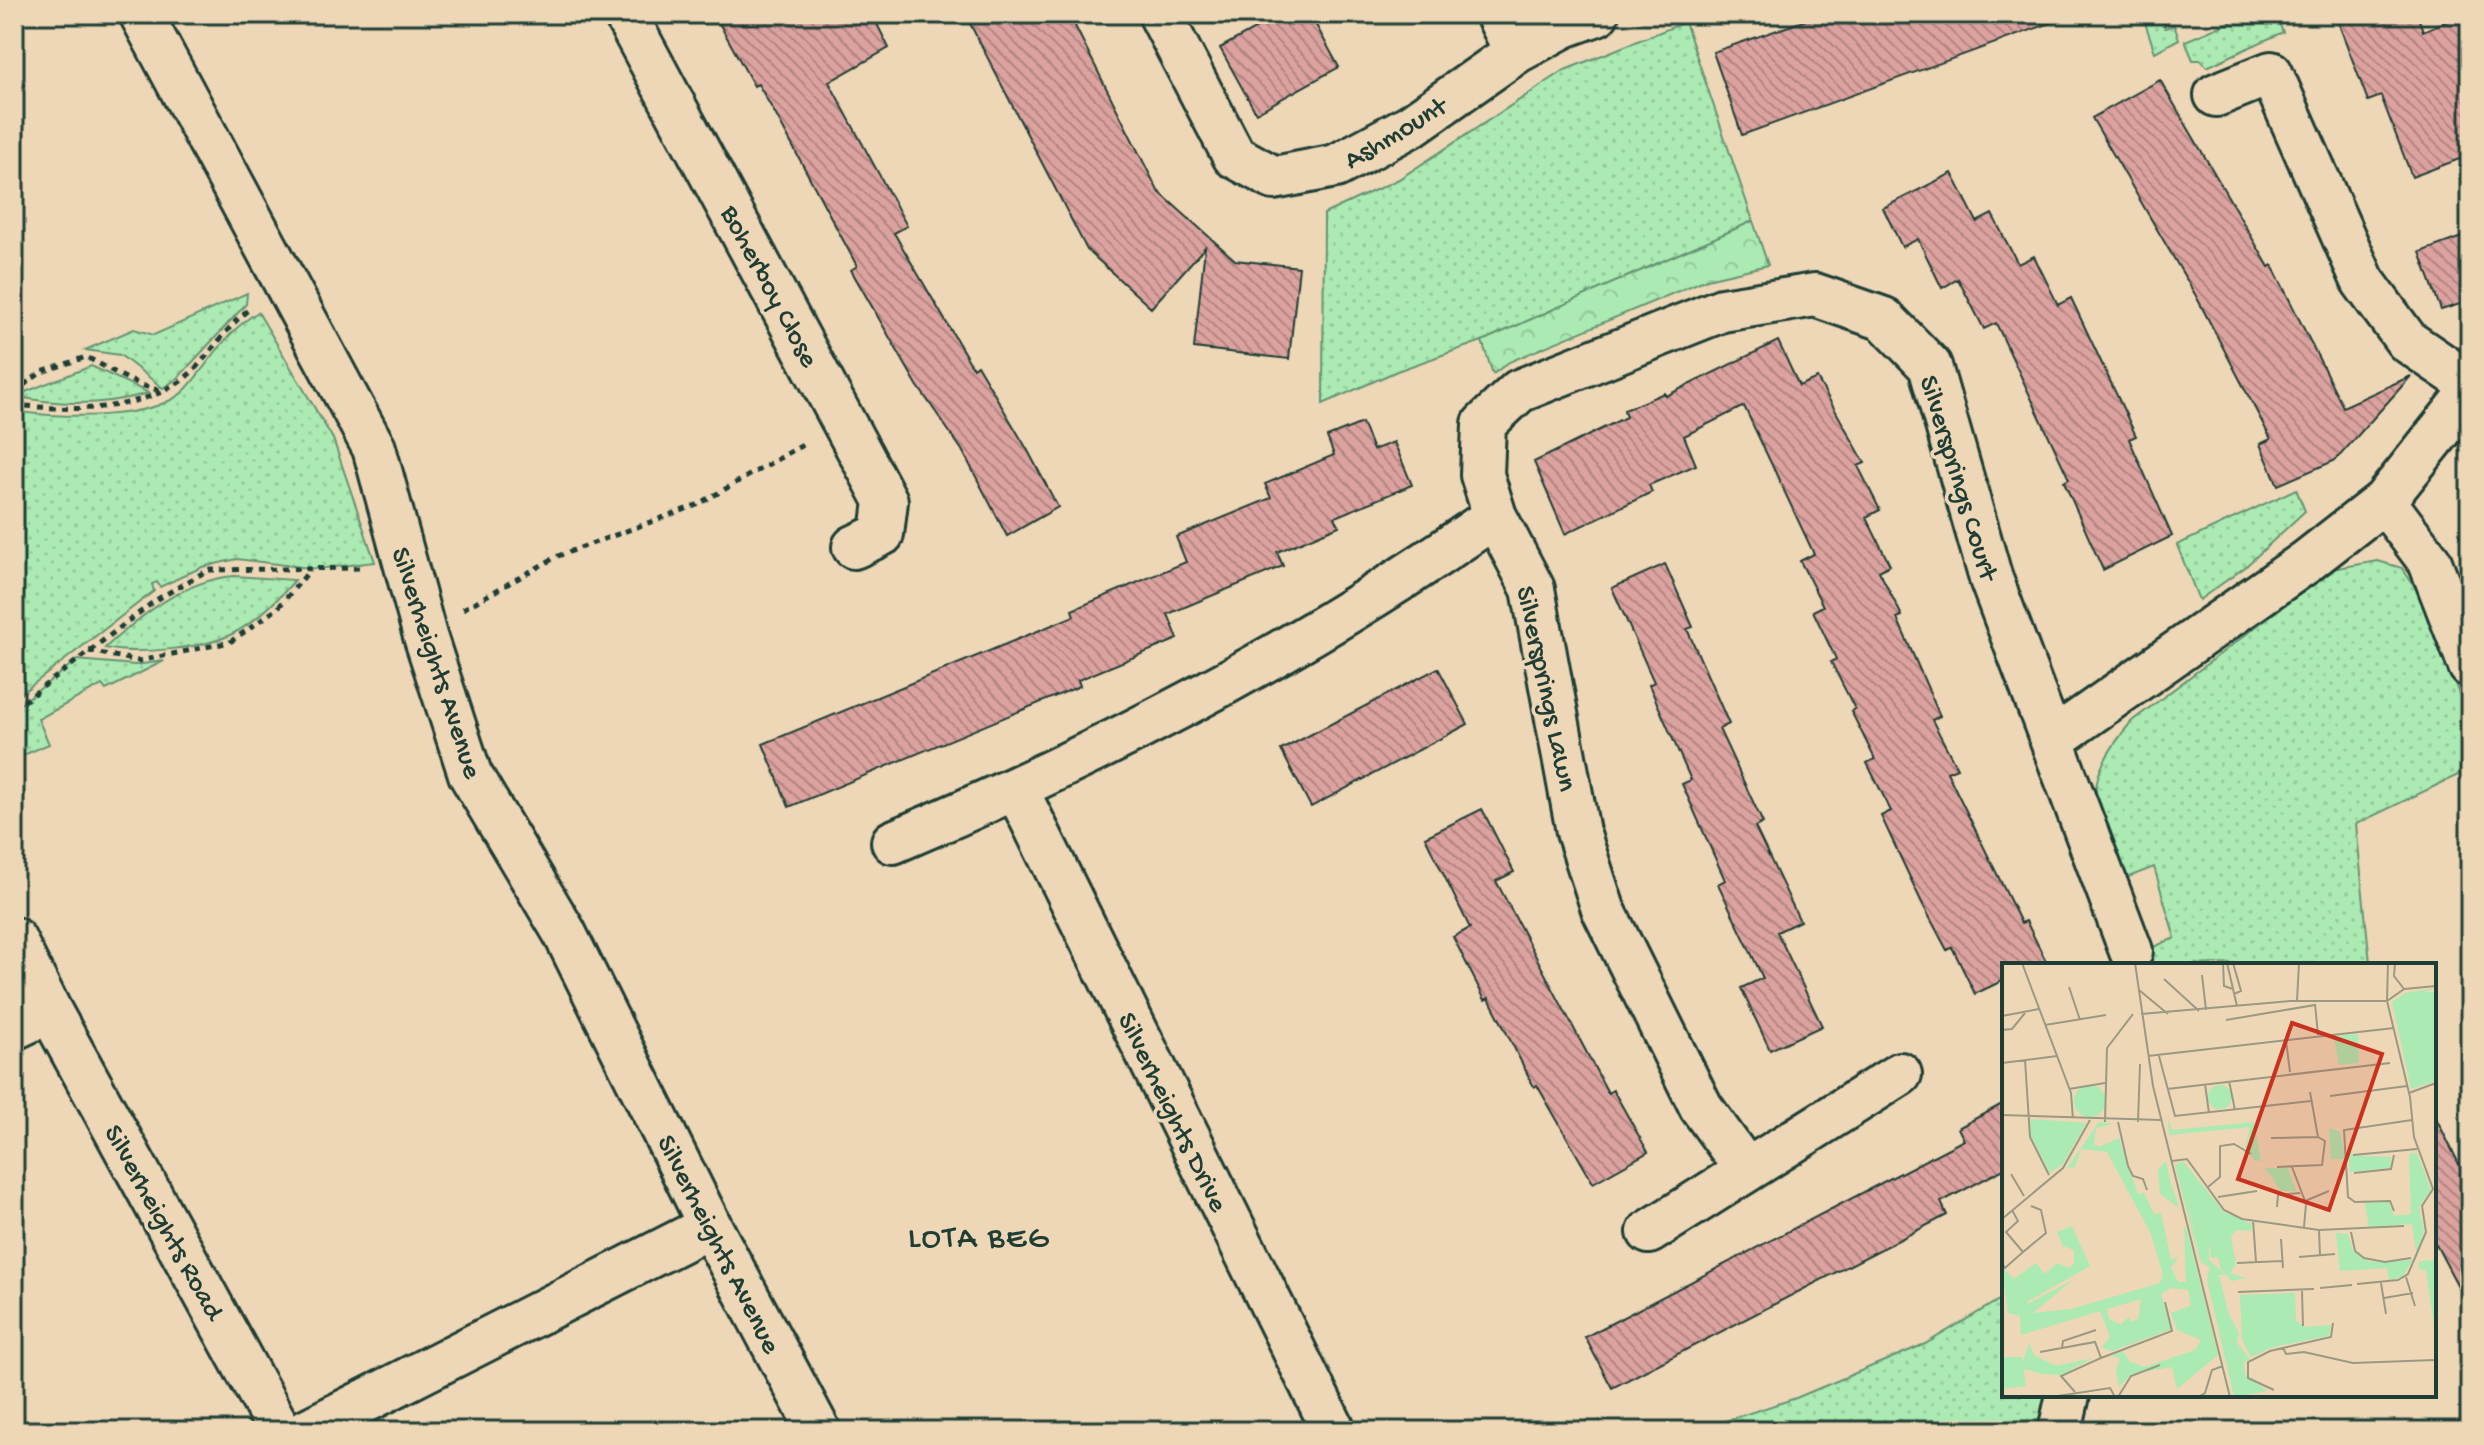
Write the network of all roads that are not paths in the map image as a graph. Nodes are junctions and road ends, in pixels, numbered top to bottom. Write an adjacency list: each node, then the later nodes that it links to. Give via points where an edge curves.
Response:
1 (141, 14): 22 (street, Silverheights Avenue, via 374,448 425,636 470,774 564,932)
2 (625, 14): 12 (street, Boherboy Close, via 886,501 882,534)
3 (1160, 14): 6 (street, Ashmount, via 1234,156 1274,178 1336,166 1412,125)
4 (1497, 14): 6 (street)
5 (1597, 14): 6 (street, Ashmount)
6 (1516, 52)
7 (2216, 95): 8 (street, via 2271,73 2363,281 2407,341)
8 (2470, 384)
9 (2470, 393): 10 (street)
10 (2384, 501): 13 (street, via 2430,562); 14 (street)
11 (1495, 516): 14 (street, Silversprings Court, via 1482,475 1484,424 1519,391 1722,310 1815,295 1884,319 1930,366 1991,579); 15 (street, via 1436,558 1203,696); 21 (street, Silversprings Lawn, via 1533,589 1578,832 1603,909 1701,1107)
12 (854, 547)
13 (2470, 666)
14 (2052, 740): 18 (street, Silversprings Court)
15 (1017, 790): 16 (street); 28 (street, Silverheights Drive)
16 (893, 842)
17 (14, 939): 19 (street, Silverheights Road)
18 (2131, 951)
19 (32, 1020): 25 (street, Silverheights Road)
20 (1900, 1074): 21 (street)
21 (1745, 1168): 23 (street)
22 (710, 1226): 26 (street); 27 (street, Silverheights Avenue)
23 (1649, 1232)
24 (2068, 1397): 29 (street)
25 (280, 1431)
26 (306, 1431)
27 (819, 1431)
28 (1334, 1431)
29 (2060, 1431)

